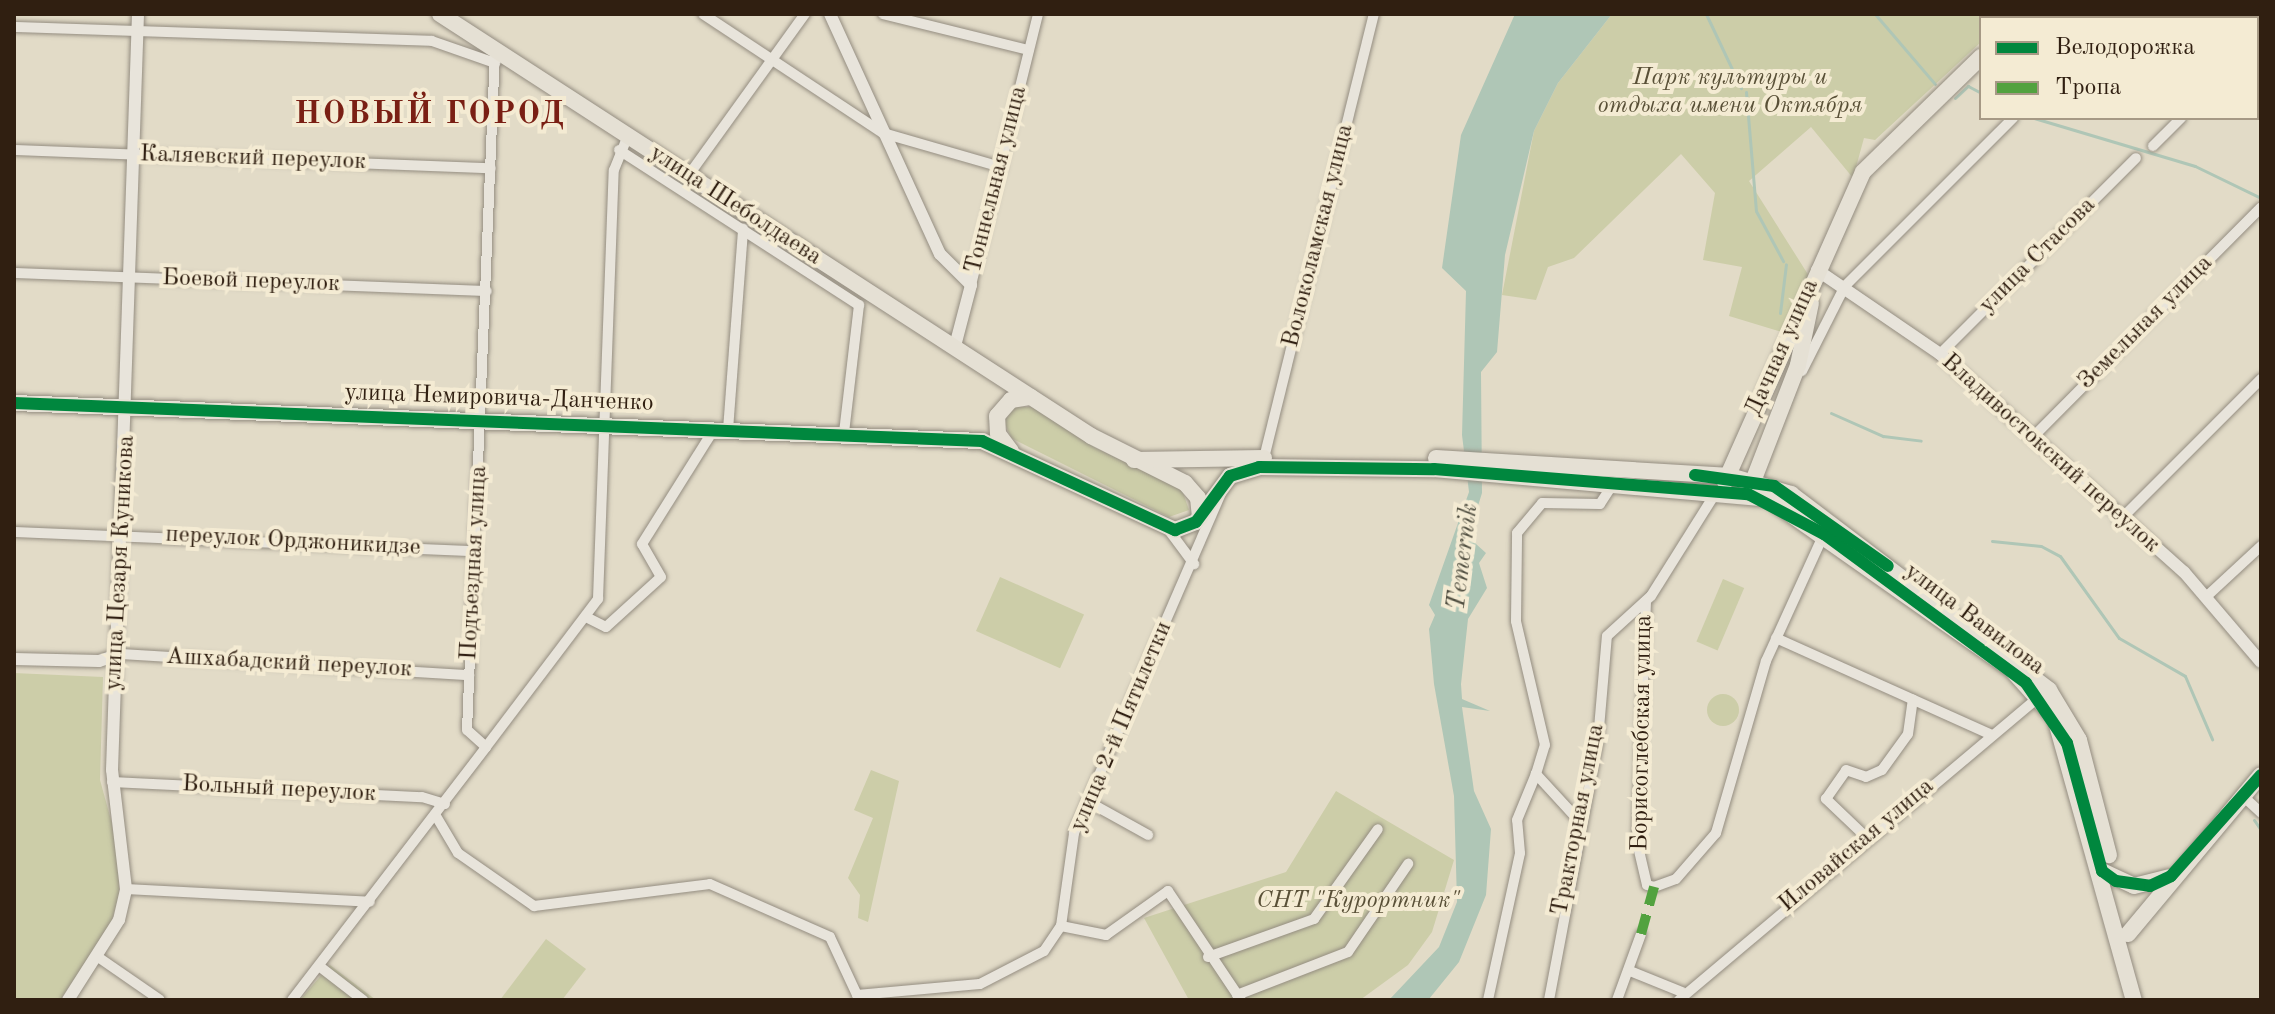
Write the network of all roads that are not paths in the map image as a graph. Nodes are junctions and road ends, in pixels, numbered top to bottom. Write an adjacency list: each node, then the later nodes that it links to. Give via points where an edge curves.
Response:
1 (138, 14): 10 (street, улица Цезаря Куникова)
2 (440, 14): 12 (main road, улица Шеболдаева)
3 (703, 14): 13 (street)
4 (805, 14): 13 (street)
5 (830, 14): 17 (street)
6 (883, 14): 11 (street)
7 (1038, 14): 11 (street, Тоннельная улица)
8 (1374, 14): 50 (street, Волоколамская улица)
9 (14, 27): 10 (street)
10 (137, 31): 12 (street, via 432,41); 21 (street, улица Цезаря Куникова)
11 (1029, 50): 23 (street, Тоннельная улица)
12 (495, 56): 18 (main road, улица Шеболдаева); 24 (street, Подъездная улица)
13 (769, 57): 17 (street); 25 (street)
14 (1979, 59): 28 (main road, via 1872,159)
15 (2011, 120): 32 (street, Дачная улица)
16 (2179, 120): 19 (street)
17 (883, 133): 23 (street); 31 (street, via 940,254)
18 (623, 143): 25 (main road, улица Шеболдаева); 27 (street); 44 (street)
19 (2153, 146)
20 (14, 150): 21 (street, Каляевский переулок)
21 (133, 154): 24 (street, Каляевский переулок); 30 (street, улица Цезаря Куникова)
22 (2136, 158): 35 (street, улица Стасова)
23 (1001, 167): 31 (street, Тоннельная улица)
24 (491, 168): 33 (street, Подъездная улица)
25 (688, 176): 34 (main road, улица Шеболдаева)
26 (2261, 207): 47 (street, Земельная улица)
27 (743, 229): 45 (street); 46 (street, via 859,305)
28 (1817, 270): 32 (street, Владивостокский переулок); 37 (main road, Дачная улица); 38 (main road, Дачная улица)
29 (14, 273): 30 (street, Боевой переулок)
30 (131, 278): 33 (street, Боевой переулок); 41 (street, улица Цезаря Куникова)
31 (971, 285): 34 (street, Тоннельная улица)
32 (1845, 286): 35 (street, Владивостокский переулок); 38 (street, Дачная улица)
33 (487, 291): 42 (street, Подъездная улица)
34 (955, 346): 39 (main road, улица Шеболдаева)
35 (1940, 354): 47 (street, Владивостокский переулок)
36 (2261, 379): 57 (street)
37 (1769, 380): 43 (main road); 52 (main road, Дачная улица)
38 (1789, 388): 43 (main road, Дачная улица)
39 (1031, 397): 48 (main road, via 1011,400 997,416 1000,439); 49 (main road, улица Шеболдаева)
40 (14, 403): 41 (main road, улица Немировича-Данченко)
41 (128, 408): 42 (main road, улица Немировича-Данченко); 60 (street, улица Цезаря Куникова)
42 (483, 420): 44 (main road, улица Немировича-Данченко); 64 (street, Подъездная улица)
43 (1772, 424): 55 (main road, Дачная улица)
44 (604, 425): 45 (main road, улица Немировича-Данченко); 68 (street, via 598,599)
45 (721, 430): 46 (main road, улица Немировича-Данченко); 68 (street, via 642,544 661,577 606,627)
46 (844, 433): 48 (main road, улица Немировича-Данченко, via 982,441)
47 (2032, 438): 57 (street, Владивостокский переулок)
48 (1013, 452): 58 (main road, улица Немировича-Данченко)
49 (1134, 460): 50 (main road); 56 (main road, улица Шеболдаева, via 1192,488)
50 (1258, 461): 51 (main road, via 1435,464); 54 (main road)
51 (1531, 472): 52 (main road, улица Вавилова); 53 (main road, улица Вавилова)
52 (1725, 483): 53 (main road, улица Вавилова); 55 (main road, улица Вавилова); 67 (street, Тракторная улица)
53 (1613, 484): 78 (street, via 1600,504 1542,503 1517,533 1516,621 1545,745)
54 (1221, 486): 56 (main road); 63 (street, улица 2-й Пятилетки)
55 (1751, 487): 61 (main road, улица Вавилова); 91 (main road, улица Вавилова, via 1821,515 2049,690 2081,747)
56 (1200, 518): 58 (main road); 63 (street, улица 2-й Пятилетки)
57 (2119, 521): 66 (street, Владивостокский переулок)
58 (1168, 529): 65 (street)
59 (14, 532): 60 (street, переулок Орджоникидзе)
60 (122, 534): 64 (street, переулок Орджоникидзе); 70 (street, улица Цезаря Куникова)
61 (1824, 534): 69 (street, Борисоглебская улица); 74 (main road, улица Вавилова)
62 (2261, 546): 66 (street)
63 (1202, 547): 65 (street, улица 2-й Пятилетки)
64 (476, 551): 73 (street, Подъездная улица)
65 (1194, 564): 82 (street, улица 2-й Пятилетки)
66 (2206, 597): 72 (street, Владивостокский переулок)
67 (1646, 601): 69 (street, Борисоглебская улица, via 1636,820 1647,885 1676,879 1716,833); 86 (street, Тракторная улица, via 1607,636)
68 (588, 618): 77 (street)
69 (1776, 638): 75 (street)
70 (121, 654): 71 (street, Ашхабадский переулок, via 99,661); 73 (street, Ашхабадский переулок); 80 (street, улица Цезаря Куникова)
71 (14, 659)
72 (2261, 662)
73 (469, 675): 77 (street, Подъездная улица, via 467,730)
74 (2039, 697): 76 (street, Иловайская улица); 91 (main road, улица Вавилова, via 2067,743)
75 (1913, 699): 76 (street); 89 (street, via 1908,734 1882,770 1866,777 1846,770 1826,799)
76 (1990, 734): 89 (street, Иловайская улица)
77 (486, 747): 83 (street)
78 (1536, 774): 86 (street); 109 (street, via 1517,820 1520,853)
79 (2261, 775): 81 (main road)
80 (112, 782): 83 (street, Вольный переулок, via 422,797); 93 (street, улица Цезаря Куникова)
81 (2243, 796): 84 (street); 92 (main road)
82 (1087, 801): 88 (street); 95 (street, улица 2-й Пятилетки, via 1074,833)
83 (445, 804): 85 (street)
84 (2261, 813)
85 (436, 816): 94 (street); 103 (street, via 458,853 534,906 710,884 830,937)
86 (1581, 823): 110 (street, Тракторная улица)
87 (1378, 829): 99 (street, via 1314,919)
88 (1148, 835)
89 (1867, 838): 102 (street, Иловайская улица)
90 (1408, 864): 104 (street, via 1348,952)
91 (2109, 876): 92 (main road, via 2150,886); 97 (main road, улица Вавилова); 112 (main road, улица Вавилова)
92 (2171, 876): 97 (main road)
93 (126, 889): 94 (street); 98 (street, улица Цезаря Куникова)
94 (370, 902): 100 (street)
95 (1061, 926): 99 (street, via 1106,935 1130,925 1168,891); 103 (street, via 1044,951 980,984)
96 (1641, 934): 101 (street)
97 (2128, 934): 113 (main road, улица Вавилова)
98 (98, 957): 105 (street, улица Цезаря Куникова); 106 (street)
99 (1208, 957): 104 (street)
100 (319, 966): 107 (street); 108 (street)
101 (1630, 971): 102 (street); 111 (street)
102 (1681, 996)
103 (854, 998)
104 (1239, 998)
105 (68, 1000)
106 (160, 1000)
107 (292, 1000)
108 (363, 1000)
109 (1488, 1000)
110 (1549, 1000)
111 (1617, 1000)
112 (2134, 1000)
113 (2145, 1000)

